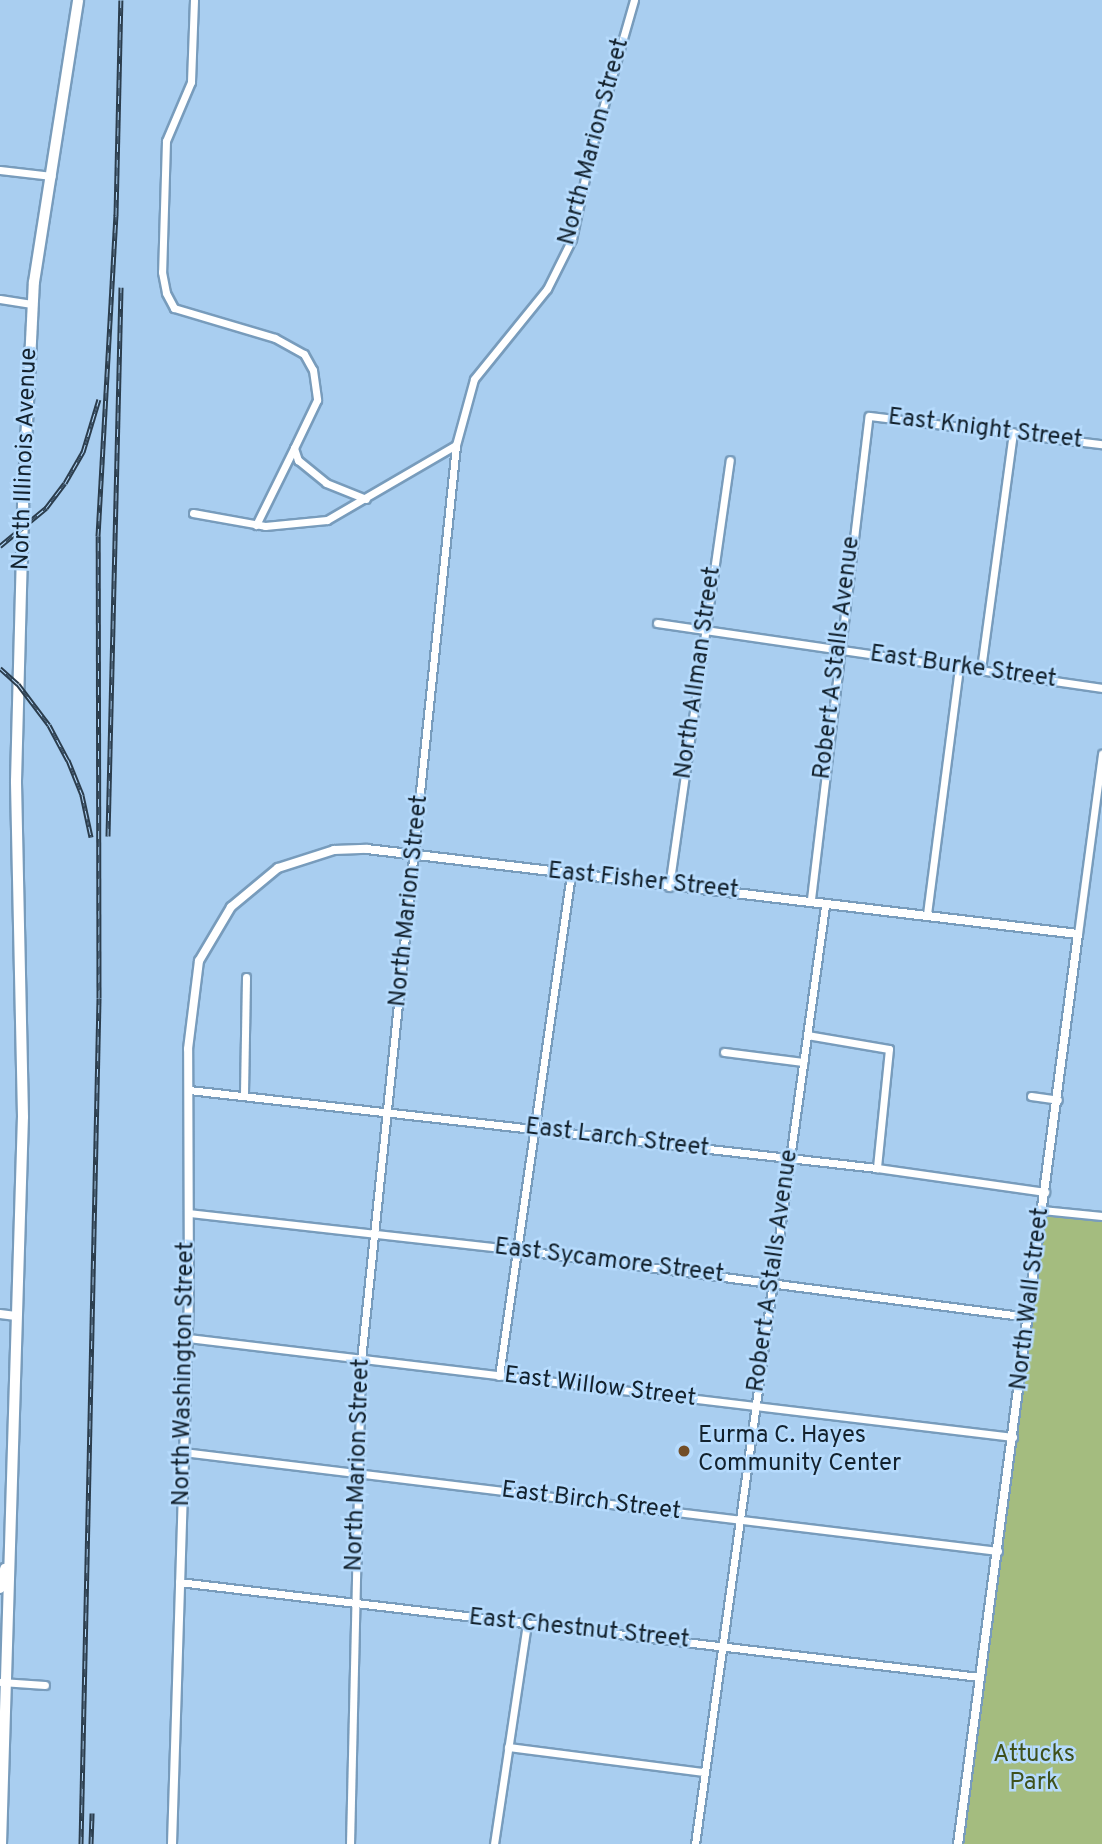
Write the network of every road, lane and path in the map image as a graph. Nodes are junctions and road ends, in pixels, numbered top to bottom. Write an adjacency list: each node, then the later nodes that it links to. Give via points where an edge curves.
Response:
1 (78, 0): 5 (main road, North Illinois Avenue)
2 (194, 0): 12 (street, via 191,82 166,141 162,272 166,293 174,308 275,338 304,354 313,370 317,400)
3 (634, 0): 11 (street, North Marion Street, via 591,150 572,239 547,289 474,379)
4 (0, 170): 5 (street)
5 (52, 176): 7 (main road, North Illinois Avenue)
6 (0, 299): 7 (street)
7 (33, 304): 53 (main road, North Illinois Avenue, via 16,781 23,1117)
8 (869, 416): 9 (street, East Knight Street); 19 (street, Robert A Stalls Avenue)
9 (1013, 432): 10 (street, East Knight Street); 21 (street)
10 (1102, 444)
11 (456, 445): 14 (street); 25 (street, North Marion Street)
12 (294, 448): 14 (street, via 298,460 326,482); 16 (street)
13 (730, 460): 18 (street, North Allman Street)
14 (366, 499): 16 (street, via 327,520)
15 (193, 513): 16 (street)
16 (256, 525)
17 (657, 623): 18 (street, East Burke Street)
18 (705, 631): 19 (street, East Burke Street); 27 (street, North Allman Street)
19 (838, 650): 20 (street, East Burke Street); 28 (street, Robert A Stalls Avenue)
20 (959, 668): 21 (street, East Burke Street); 31 (street)
21 (981, 669): 22 (street, East Burke Street)
22 (1102, 688)
23 (1102, 754): 24 (street, North Wall Street)
24 (1098, 806): 32 (street, North Wall Street)
25 (415, 855): 26 (street, East Fisher Street); 30 (street, East Fisher Street, via 356,849 302,857 252,886); 41 (street, North Marion Street)
26 (571, 874): 27 (street, East Fisher Street); 42 (street)
27 (669, 887): 28 (street, East Fisher Street)
28 (811, 900): 29 (street, East Fisher Street)
29 (825, 905): 31 (street, East Fisher Street); 34 (street, Robert A Stalls Avenue)
30 (227, 912): 37 (street, North Washington Street, via 199,961 190,1009)
31 (927, 914): 32 (street, East Fisher Street)
32 (1078, 934): 40 (street, North Wall Street)
33 (246, 977): 38 (street)
34 (807, 1035): 36 (street, Robert A Stalls Avenue); 44 (street, via 889,1049)
35 (724, 1052): 36 (street)
36 (803, 1062): 43 (street, Robert A Stalls Avenue)
37 (189, 1090): 38 (street, East Larch Street); 47 (street, North Washington Street)
38 (244, 1093): 41 (street, East Larch Street)
39 (1031, 1096): 40 (street)
40 (1058, 1100): 45 (street, North Wall Street)
41 (387, 1112): 42 (street, East Larch Street); 49 (street, North Marion Street)
42 (535, 1129): 43 (street, East Larch Street); 50 (street)
43 (790, 1161): 44 (street, East Larch Street); 51 (street, Robert A Stalls Avenue)
44 (877, 1168): 45 (street, East Larch Street)
45 (1045, 1192): 46 (street, North Wall Street)
46 (1042, 1210): 48 (street); 54 (street, North Wall Street)
47 (188, 1213): 49 (street, East Sycamore Street); 55 (street, North Washington Street)
48 (1102, 1216)
49 (376, 1233): 50 (street, East Sycamore Street); 56 (street, North Marion Street)
50 (518, 1250): 51 (street, East Sycamore Street); 57 (street)
51 (772, 1282): 54 (street, East Sycamore Street); 58 (street, Robert A Stalls Avenue)
52 (0, 1314): 53 (street)
53 (16, 1316): 64 (main road, North Illinois Avenue)
54 (1028, 1317): 59 (street, North Wall Street)
55 (188, 1338): 56 (street, East Willow Street); 60 (street, North Washington Street)
56 (361, 1360): 57 (street, East Willow Street); 61 (street, North Marion Street)
57 (499, 1376): 58 (street, East Willow Street)
58 (754, 1406): 59 (street, East Willow Street); 62 (street, Robert A Stalls Avenue)
59 (1013, 1437): 63 (street, North Wall Street)
60 (183, 1452): 61 (street, East Birch Street); 65 (street, North Washington Street)
61 (356, 1473): 62 (street, East Birch Street); 67 (street, North Marion Street)
62 (739, 1520): 63 (street, East Birch Street); 69 (street, Robert A Stalls Avenue)
63 (998, 1551): 70 (street, North Wall Street)
64 (7, 1563): 66 (main road); 71 (main road, North Illinois Avenue, via 9,1618)
65 (179, 1582): 67 (street, East Chestnut Street); 77 (street, North Washington Street)
66 (0, 1588)
67 (355, 1605): 68 (street, East Chestnut Street); 78 (street, North Marion Street)
68 (527, 1624): 69 (street, East Chestnut Street); 73 (street)
69 (723, 1646): 70 (street, East Chestnut Street); 74 (street, Robert A Stalls Avenue)
70 (979, 1677): 81 (street, North Wall Street)
71 (2, 1682): 72 (street); 75 (main road, North Illinois Avenue)
72 (45, 1685)
73 (508, 1747): 74 (street); 79 (street)
74 (704, 1772): 80 (street, Robert A Stalls Avenue)
75 (1, 1798): 76 (main road, North Illinois Avenue)
76 (1, 1844)
77 (172, 1844)
78 (351, 1844)
79 (494, 1844)
80 (695, 1844)
81 (958, 1844)

